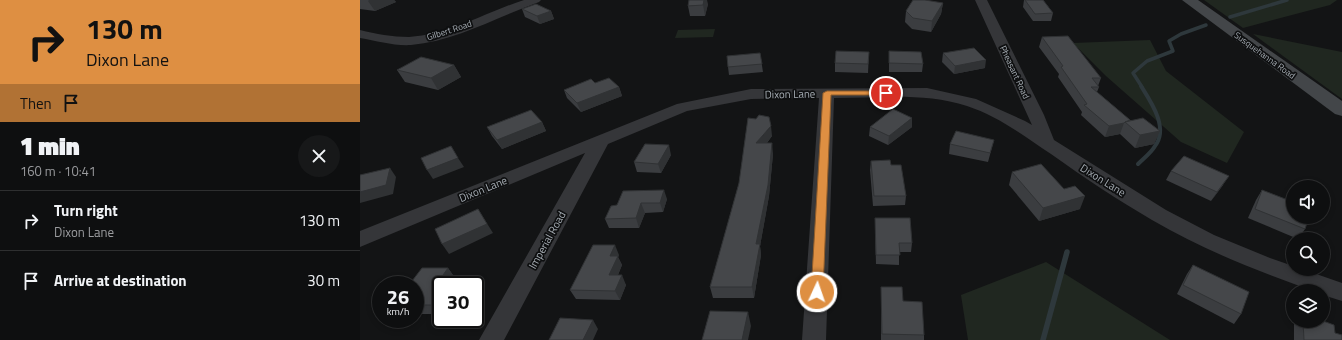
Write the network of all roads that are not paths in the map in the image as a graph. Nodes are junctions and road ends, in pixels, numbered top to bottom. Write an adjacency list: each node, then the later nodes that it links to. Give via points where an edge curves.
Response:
1 (535, 0): 4 (street, Gilbert Road, via 510,7 456,30 418,40 397,40)
2 (981, 0): 8 (street, Pheasant Road, via 1036,115)
3 (1189, 0): 6 (main road, Susquehanna Road)
4 (360, 34)
5 (827, 93): 7 (street, Dixon Lane, via 751,94 683,107); 8 (street, Dixon Lane, via 927,93 971,102 1020,124); 12 (street)
6 (1342, 110)
7 (602, 139): 9 (street, Dixon Lane); 11 (street, Imperial Road)
8 (1047, 144): 10 (street, Dixon Lane, via 1160,215 1207,240 1262,264)
9 (360, 239)
10 (1342, 292)
11 (491, 340)
12 (814, 340)

